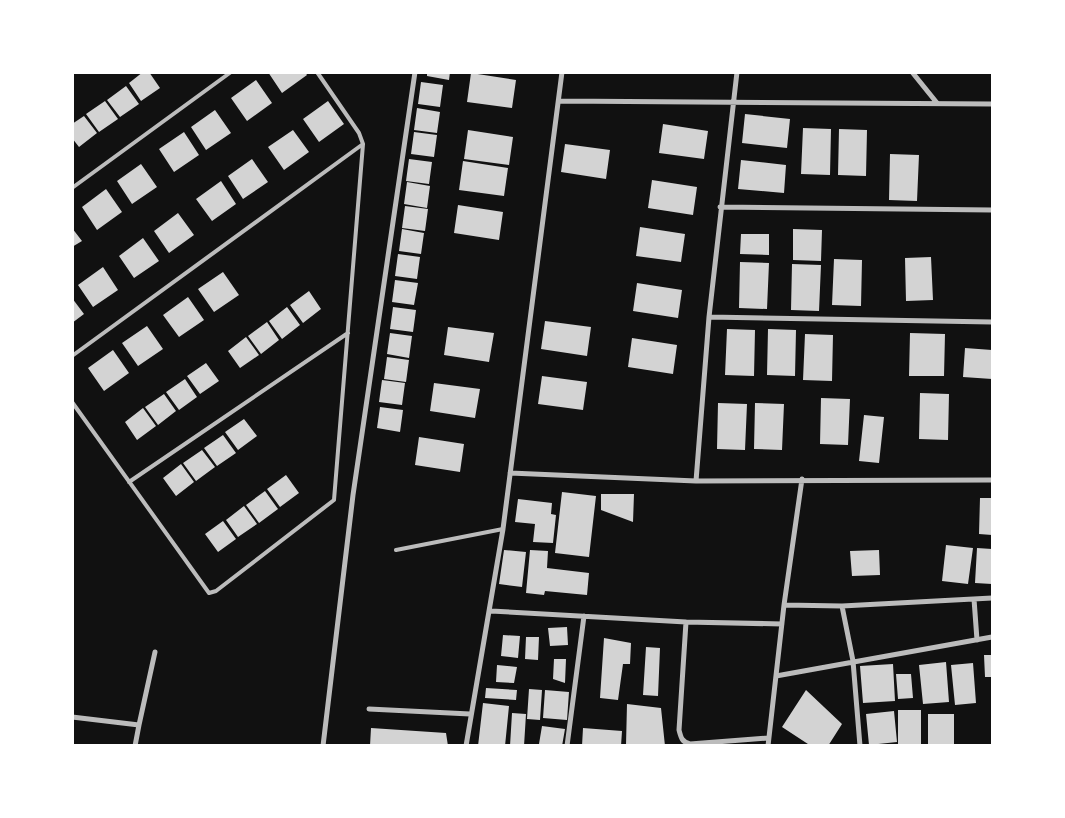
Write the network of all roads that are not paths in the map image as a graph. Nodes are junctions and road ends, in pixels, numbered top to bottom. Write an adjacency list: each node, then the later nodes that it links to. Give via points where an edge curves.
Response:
1 (231, 72): 12 (lane)
2 (317, 72): 11 (lane, via 359,133)
3 (415, 72): 46 (street, via 353,495)
4 (562, 72): 7 (street)
5 (737, 72): 8 (street)
6 (912, 72): 9 (street)
7 (559, 101): 8 (street); 20 (street)
8 (733, 102): 9 (street); 13 (street)
9 (937, 103): 10 (street)
10 (992, 104)
11 (363, 144): 17 (lane); 18 (lane)
12 (72, 188)
13 (720, 207): 14 (street); 15 (street)
14 (992, 210)
15 (709, 318): 16 (street); 23 (street)
16 (992, 322)
17 (348, 333): 24 (lane); 24 (lane, via 334,500 216,591 209,593)
18 (72, 356)
19 (72, 402): 24 (lane)
20 (510, 474): 23 (street); 25 (street)
21 (802, 479): 22 (street); 23 (street); 29 (street)
22 (992, 480)
23 (696, 481)
24 (129, 482)
25 (503, 530): 26 (lane); 31 (street)
26 (396, 550)
27 (992, 598): 28 (street)
28 (974, 600): 30 (street); 36 (street)
29 (784, 605): 30 (street); 34 (street)
30 (842, 606): 38 (street)
31 (491, 611): 32 (street); 41 (street)
32 (584, 616): 33 (street); 48 (street)
33 (686, 622): 34 (street); 44 (street, via 681,738 690,744)
34 (782, 624): 39 (street)
35 (992, 637): 36 (street)
36 (977, 640): 38 (street)
37 (155, 652): 43 (street)
38 (853, 661): 39 (street); 50 (street)
39 (776, 676): 44 (street)
40 (369, 709): 41 (street)
41 (470, 714): 47 (street)
42 (72, 717): 43 (street)
43 (139, 725): 45 (street)
44 (768, 738): 49 (street)
45 (136, 746)
46 (323, 746)
47 (466, 746)
48 (567, 746)
49 (768, 746)
50 (860, 746)

